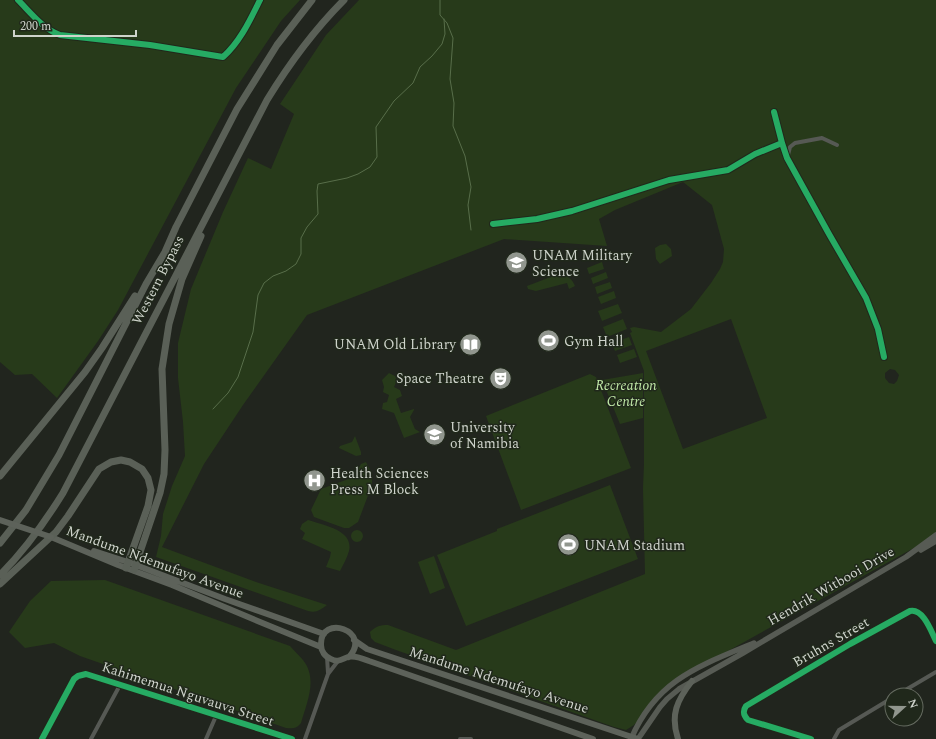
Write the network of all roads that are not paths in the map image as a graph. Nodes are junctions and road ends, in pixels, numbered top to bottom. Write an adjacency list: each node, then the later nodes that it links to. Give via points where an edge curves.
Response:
1 (18, 0): 2 (street, via 46,28 60,35 150,45 223,57 246,27)
2 (260, 0)
3 (312, 0): 11 (highway, Western Bypass, via 277,45 237,109)
4 (344, 0): 6 (highway, Western Bypass, via 314,32 284,73)
5 (774, 112): 7 (street)
6 (244, 143): 21 (highway, via 185,271 170,315 162,370 164,474); 22 (highway, Western Bypass, via 63,493 27,545)
7 (782, 143): 9 (street); 10 (street, via 754,154 728,170 674,179 572,211 537,219)
8 (838, 145): 9 (street, via 822,138 795,142 788,150)
9 (787, 158): 12 (street, via 866,298 878,329)
10 (493, 224)
11 (165, 252): 13 (highway, via 85,372); 18 (highway, Western Bypass, via 48,475 18,522)
12 (884, 357)
13 (0, 476)
14 (0, 520): 16 (main road, Mandume Ndemufayo Avenue, bridge)
15 (936, 535): 19 (main road, Hendrik Witbooi Drive)
16 (51, 537): 20 (main road, Mandume Ndemufayo Avenue); 20 (highway, via 99,469 116,461 130,462 145,472 151,490 148,506); 23 (highway)
17 (936, 541): 19 (main road, Hendrik Witbooi Drive)
18 (0, 543)
19 (906, 557): 25 (main road, Hendrik Witbooi Drive)
20 (127, 565): 21 (main road, Mandume Ndemufayo Avenue)
21 (135, 568): 24 (main road, Mandume Ndemufayo Avenue); 28 (main road, Mandume Ndemufayo Avenue)
22 (0, 575)
23 (0, 584)
24 (323, 637): 26 (main road, Mandume Ndemufayo Avenue, via 328,630 335,627 349,631); 28 (main road)
25 (769, 637): 34 (main road, Hendrik Witbooi Drive); 39 (main road, Hendrik Witbooi Drive, via 704,664 663,690 650,705)
26 (354, 640): 30 (main road, Mandume Ndemufayo Avenue, via 354,650); 39 (main road, Mandume Ndemufayo Avenue, via 367,649)
27 (936, 641): 49 (street, Bruhns Street, via 921,614 910,611 746,706 744,713 748,720)
28 (321, 647): 29 (main road)
29 (326, 655): 31 (main road); 33 (street)
30 (349, 657): 31 (main road); 47 (main road, Mandume Ndemufayo Avenue, via 369,661)
31 (338, 661): 33 (street)
32 (936, 672): 36 (street)
33 (328, 674): 44 (street)
34 (692, 681): 39 (main road, Hendrik Witbooi Drive, via 667,699); 48 (main road, via 677,704 675,727)
35 (120, 685): 38 (street, Kahimemua Nguvauva Street); 40 (street, Kahimemua Nguvauva Street, via 86,674 78,676); 41 (street, Kahimemua Nguvauva Street)
36 (911, 687)
37 (884, 703): 50 (street, via 836,732)
38 (216, 716): 42 (street); 43 (street, Kahimemua Nguvauva Street)
39 (635, 738)
40 (42, 739)
41 (91, 739)
42 (206, 739)
43 (292, 739)
44 (305, 739)
45 (460, 739): 46 (street)
46 (471, 739)
47 (593, 739)
48 (678, 739)
49 (811, 739)
50 (834, 739)

